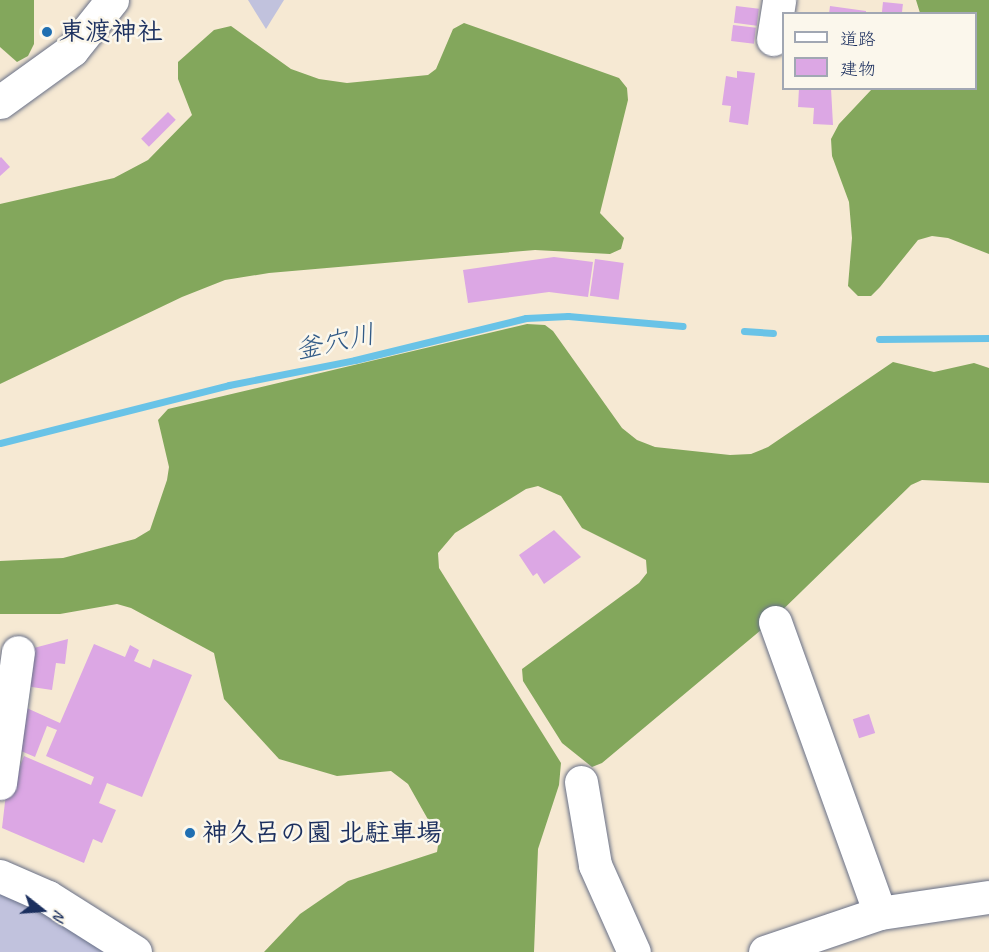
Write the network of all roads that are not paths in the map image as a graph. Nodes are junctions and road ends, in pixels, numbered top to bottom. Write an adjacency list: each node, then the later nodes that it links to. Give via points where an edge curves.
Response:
1 (112, 0): 4 (street, via 72,50)
2 (779, 0): 3 (street)
3 (773, 39)
4 (0, 102)
5 (775, 622): 11 (street)
6 (18, 652): 8 (street)
7 (581, 782): 13 (street, via 595,865)
8 (0, 783)
9 (0, 876): 12 (street, via 48,897)
10 (989, 897): 11 (street)
11 (880, 913): 14 (street)
12 (135, 952)
13 (634, 952)
14 (765, 952)

